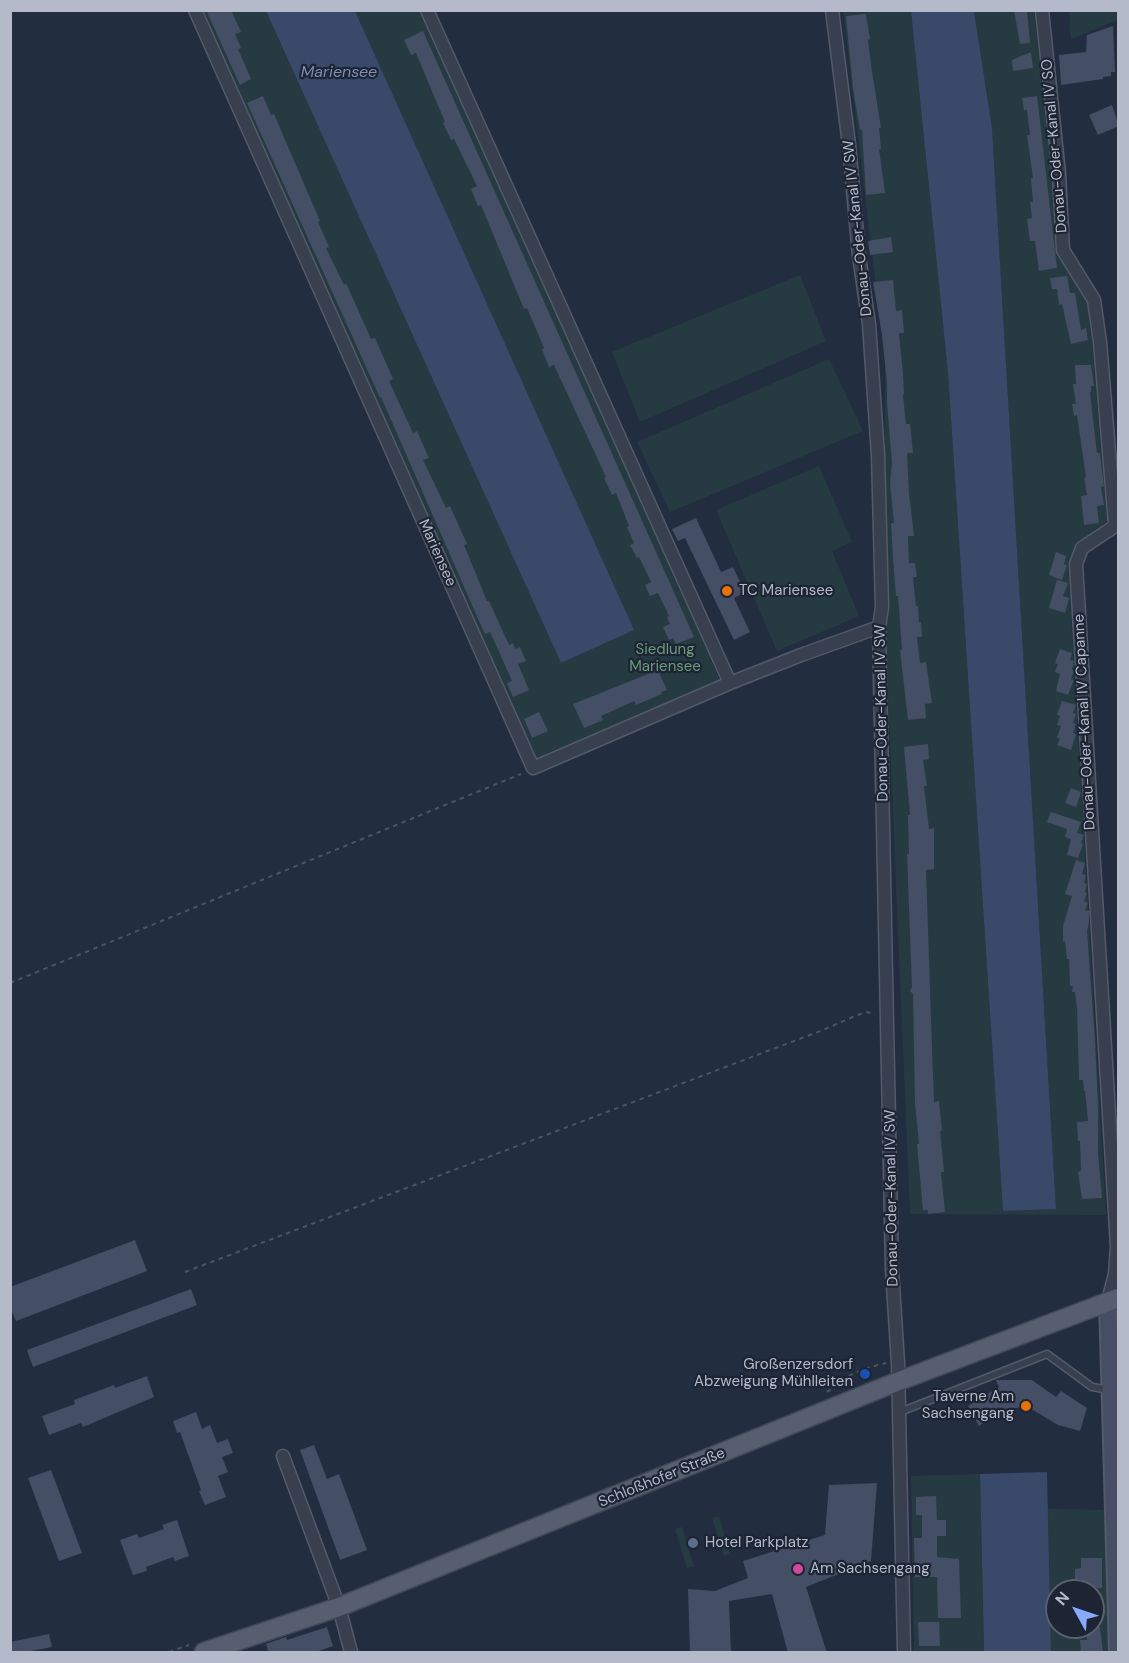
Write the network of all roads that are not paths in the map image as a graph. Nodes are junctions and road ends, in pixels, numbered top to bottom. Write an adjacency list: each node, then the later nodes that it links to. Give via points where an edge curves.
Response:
1 (195, 10): 7 (street, Mariensee, via 533,768)
2 (427, 10): 7 (street)
3 (832, 10): 6 (street, Donau-Oder-Kanal IV SW, via 876,413 882,607)
4 (1042, 10): 5 (street, Donau-Oder-Kanal IV SO, via 1063,250 1094,300)
5 (1117, 524): 8 (street, Donau-Oder-Kanal IV Capanne, via 1082,548 1076,564 1117,1247)
6 (879, 627): 7 (street); 9 (street, Donau-Oder-Kanal IV SW, via 892,1270)
7 (730, 683)
8 (1113, 1300): 9 (main road, Schloßhofer Straße); 10 (street)
9 (899, 1381): 11 (street, Donau-Oder-Kanal IV SW); 13 (main road, Schloßhofer Straße)
10 (1111, 1390): 11 (lane, via 1092,1387 1047,1354); 17 (street)
11 (899, 1413): 16 (street, Donau-Oder-Kanal IV SW)
12 (282, 1456): 13 (street)
13 (339, 1607): 14 (main road, Schloßhofer Straße); 15 (street)
14 (198, 1648)
15 (351, 1653)
16 (904, 1653)
17 (1118, 1653)

